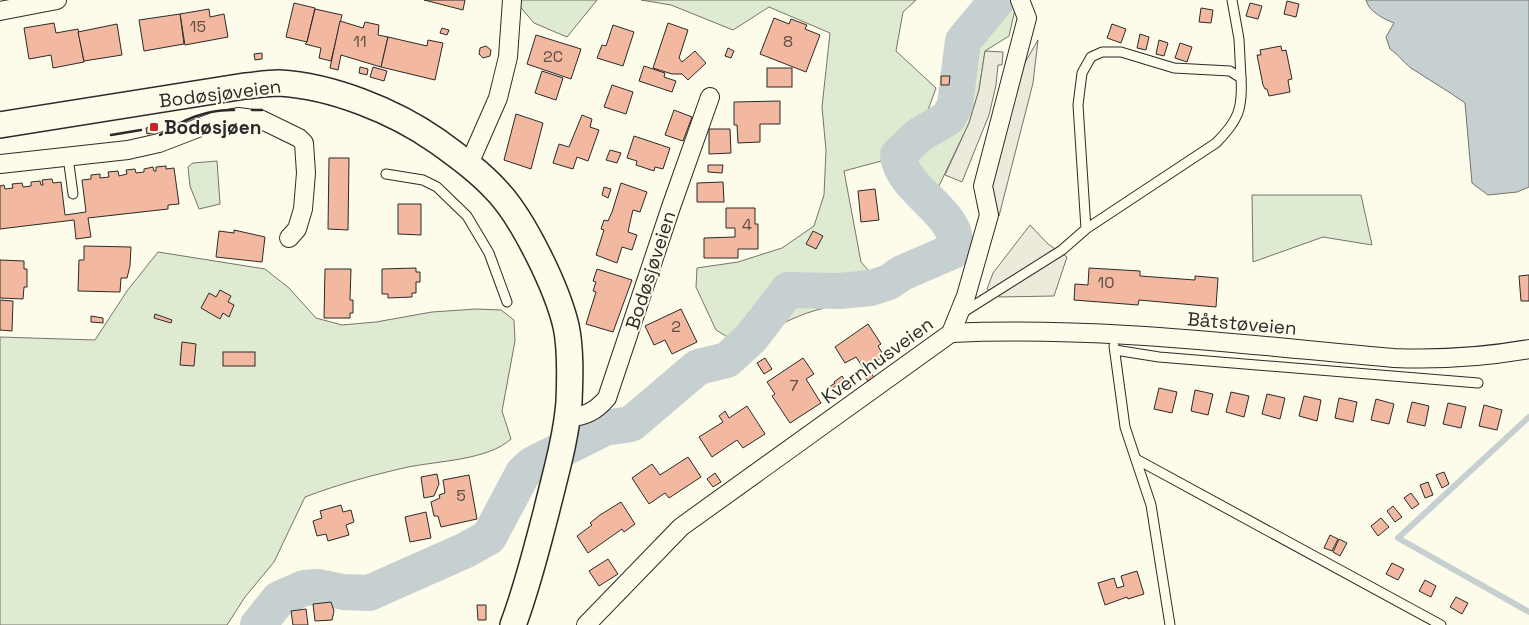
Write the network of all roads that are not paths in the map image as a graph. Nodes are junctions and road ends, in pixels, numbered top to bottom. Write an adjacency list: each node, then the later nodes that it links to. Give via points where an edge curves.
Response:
1 (57, 0): 5 (street)
2 (512, 0): 11 (street, via 508,56 498,98)
3 (1020, 0): 17 (street, Kvernhusveien, via 1027,18 983,186 989,215)
4 (1232, 0): 6 (lane, via 1239,39)
5 (0, 11)
6 (1240, 78): 14 (lane, via 1240,111 1231,128 1216,143); 14 (lane, via 1230,71 1174,68 1121,52 1102,52 1091,57 1082,73 1078,105)
7 (710, 97): 22 (street, Bodøsjøveien, via 607,398 598,409 584,416)
8 (0, 125): 11 (street, Bodøsjøveien, via 278,83 320,89 386,112 421,130)
9 (68, 157): 10 (street); 13 (lane); 15 (street, via 159,144 216,121 238,117 262,120 304,143 303,209 297,229)
10 (0, 164)
11 (470, 164): 22 (street, Bodøsjøveien, via 499,193 526,234 556,295 566,327)
12 (386, 174): 16 (lane, via 422,180 437,187 467,216 489,252)
13 (73, 194)
14 (1086, 229): 17 (lane, via 1062,250)
15 (290, 238)
16 (507, 302)
17 (958, 316): 18 (street, Kvernhusveien)
18 (951, 333): 19 (street, Båtstøveien, via 1048,330); 25 (street, Kvernhusveien, via 681,527)
19 (1113, 342): 20 (street, Båtstøveien, via 1428,360 1478,358); 21 (lane, via 1159,357); 23 (lane, via 1125,427)
20 (1529, 349)
21 (1478, 384)
22 (567, 418): 24 (street, Bodøsjøveien, via 526,592)
23 (1136, 459): 26 (lane, via 1151,505); 27 (lane)
24 (513, 625)
25 (586, 625)
26 (1170, 625)
27 (1441, 625)

